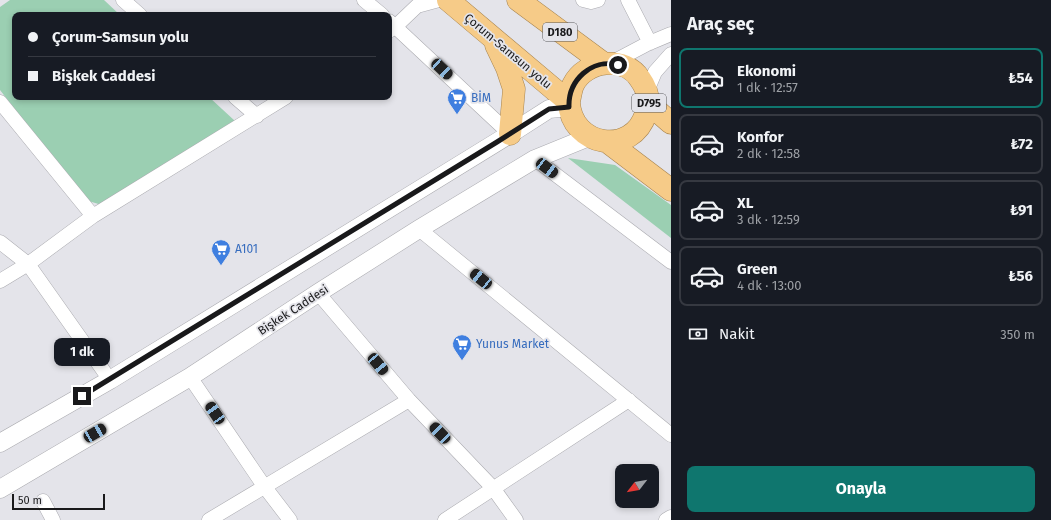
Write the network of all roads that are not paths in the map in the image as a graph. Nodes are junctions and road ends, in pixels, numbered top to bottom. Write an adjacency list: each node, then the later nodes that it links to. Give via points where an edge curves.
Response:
1 (123, 0): 9 (street)
2 (364, 0): 10 (street)
3 (439, 0): 11 (street, via 417,6)
4 (448, 0): 14 (highway, Çorum-Samsun yolu)
5 (518, 0): 17 (highway, D180)
6 (583, 0): 7 (street)
7 (598, 0)
8 (628, 0): 15 (street)
9 (137, 12)
10 (378, 12)
11 (392, 25)
12 (392, 27): 25 (street)
13 (671, 34): 15 (street)
14 (491, 37): 22 (highway, Çorum-Samsun yolu); 25 (highway, via 508,68 514,88)
15 (650, 42): 17 (street)
16 (671, 54): 18 (street, via 655,72)
17 (607, 63): 18 (highway, D795, via 626,67 639,77); 22 (highway, via 585,70 574,84)
18 (648, 98): 24 (highway, D795); 26 (highway, D795, via 643,124 628,138)
19 (238, 100): 23 (street)
20 (281, 100): 23 (street)
21 (0, 102): 29 (street)
22 (569, 105): 25 (street, via 549,109); 26 (highway, Çorum-Samsun yolu, via 576,124)
23 (257, 116): 29 (street)
24 (671, 123)
25 (510, 134): 37 (street)
26 (599, 140): 27 (street, Bişkek Caddesi); 28 (highway, Çorum-Samsun yolu)
27 (535, 159): 30 (street, Bişkek Caddesi); 32 (street)
28 (671, 190)
29 (93, 216): 33 (street)
30 (419, 229): 35 (street, Bişkek Caddesi); 39 (street)
31 (0, 242): 33 (street)
32 (671, 262)
33 (28, 264): 34 (street); 37 (street)
34 (0, 281)
35 (318, 293): 36 (street, Bişkek Caddesi); 38 (street)
36 (190, 377): 42 (street); 44 (street, Bişkek Caddesi)
37 (110, 380): 41 (street)
38 (408, 400): 42 (street); 43 (street)
39 (629, 400): 40 (street); 43 (street)
40 (671, 435)
41 (0, 443)
42 (264, 486): 48 (street); 49 (street)
43 (493, 488): 50 (street); 51 (street)
44 (0, 489)
45 (43, 501): 47 (street)
46 (671, 517): 52 (street)
47 (54, 520)
48 (209, 520)
49 (290, 520)
50 (445, 520)
51 (516, 520)
52 (666, 520)

